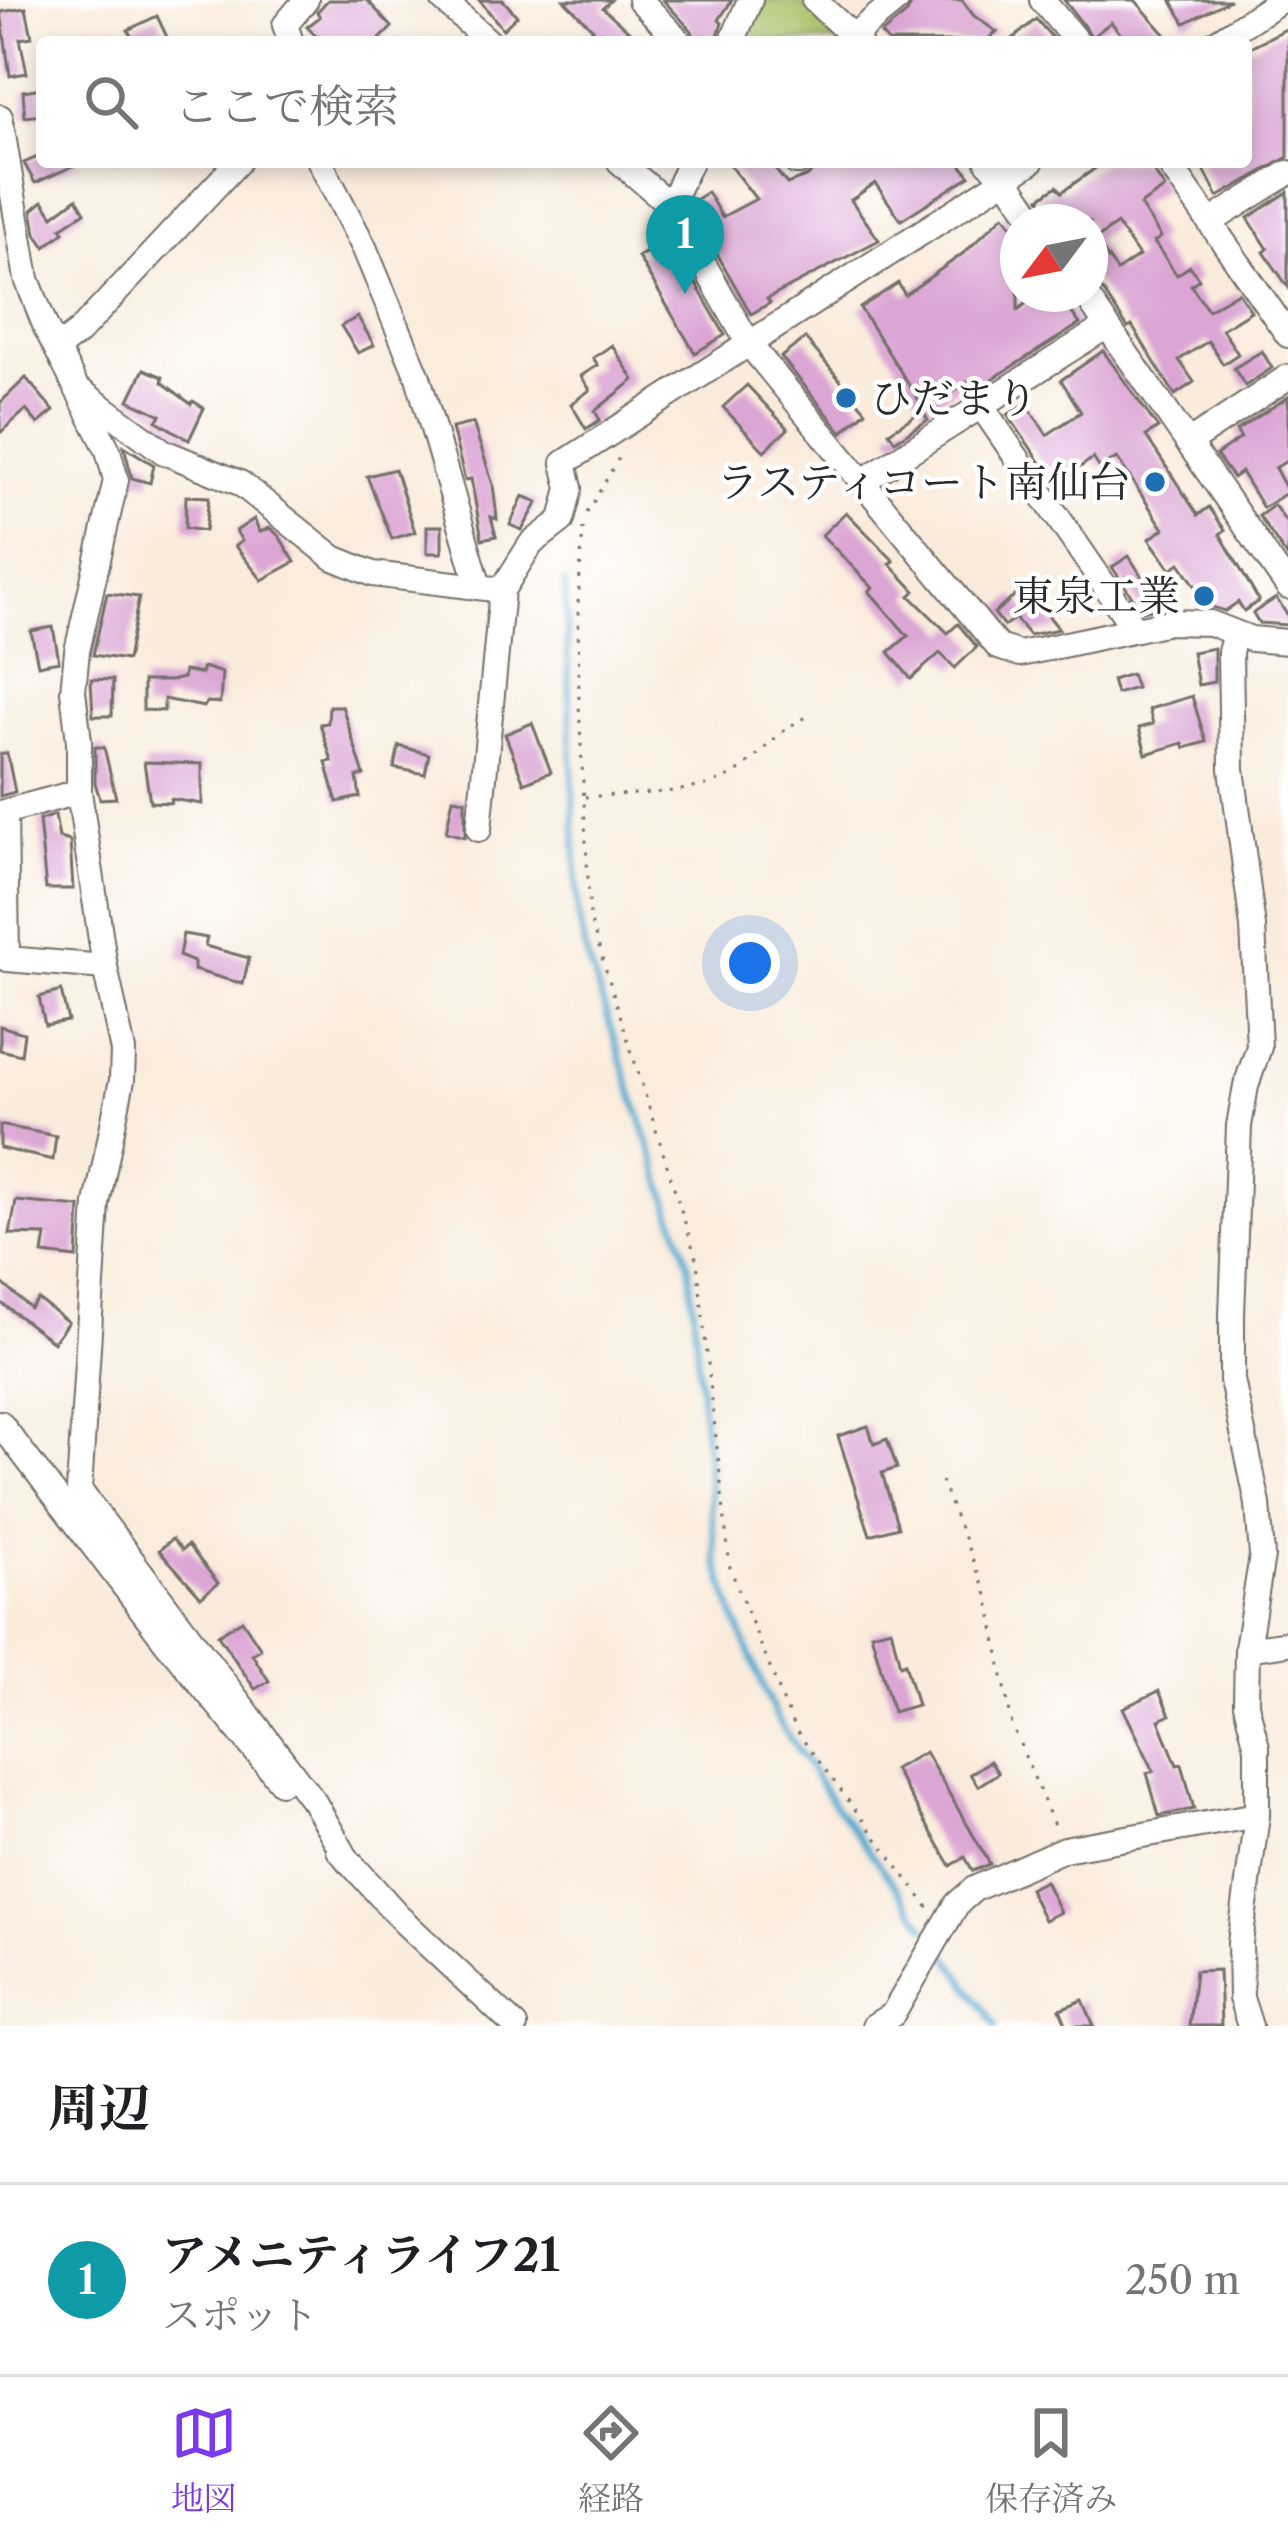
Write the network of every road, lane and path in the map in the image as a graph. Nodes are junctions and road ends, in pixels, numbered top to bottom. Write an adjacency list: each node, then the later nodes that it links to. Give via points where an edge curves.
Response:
1 (306, 0): 9 (street, via 285,25)
2 (443, 0): 10 (street)
3 (640, 0): 11 (street)
4 (751, 0): 12 (street)
5 (814, 0): 13 (street)
6 (897, 0): 14 (street)
7 (1042, 0): 15 (street)
8 (1281, 0): 16 (street)
9 (289, 36)
10 (482, 36)
11 (674, 36)
12 (735, 36)
13 (853, 36)
14 (859, 36)
15 (1072, 36)
16 (1225, 36)
17 (0, 116): 27 (street)
18 (232, 168): 33 (street)
19 (323, 168): 41 (street, via 418,377)
20 (627, 168): 26 (street)
21 (687, 168): 26 (street)
22 (1172, 168): 28 (street)
23 (997, 170): 25 (street); 32 (street)
24 (1288, 173): 28 (street)
25 (1022, 204)
26 (670, 205): 32 (street)
27 (8, 221): 33 (street)
28 (1210, 222): 31 (street)
29 (1097, 312): 30 (street)
30 (1107, 326): 36 (street); 38 (street)
31 (1288, 335)
32 (749, 344): 37 (street); 39 (street)
33 (58, 348): 35 (street)
34 (1288, 377): 38 (street)
35 (75, 388): 41 (street, via 164,452 240,483 334,557 373,574); 46 (street, via 116,480 77,651)
36 (982, 407): 39 (street); 42 (street)
37 (616, 430): 41 (street, via 564,463 570,488 562,520); 47 (path, via 620,456 584,519)
38 (1188, 443): 40 (street)
39 (863, 481): 42 (street, via 998,646 1020,654)
40 (1288, 587)
41 (490, 588): 49 (street)
42 (1133, 627): 43 (street, via 1210,623)
43 (1235, 633): 44 (street); 54 (street, via 1232,769 1259,1047 1239,1126 1232,1315 1232,1380 1262,1556)
44 (1288, 642)
45 (814, 716): 47 (path, via 795,721 714,782)
46 (79, 792): 48 (street); 50 (street)
47 (583, 797): 58 (path, via 596,945 697,1261 734,1580 794,1728)
48 (3, 813): 50 (street, via 7,959)
49 (479, 829)
50 (105, 967): 57 (street, via 122,1080 98,1204 79,1490 314,1802)
51 (0, 1423): 57 (street)
52 (941, 1481): 56 (path, via 989,1600 1012,1725)
53 (1288, 1643): 54 (street)
54 (1246, 1649): 55 (street)
55 (1257, 1814): 56 (street); 61 (street, via 1240,1943)
56 (1064, 1849): 58 (street, via 974,1889)
57 (348, 1861): 59 (street)
58 (943, 1927): 60 (street, via 893,2014)
59 (515, 2026)
60 (874, 2026)
61 (1250, 2026)

